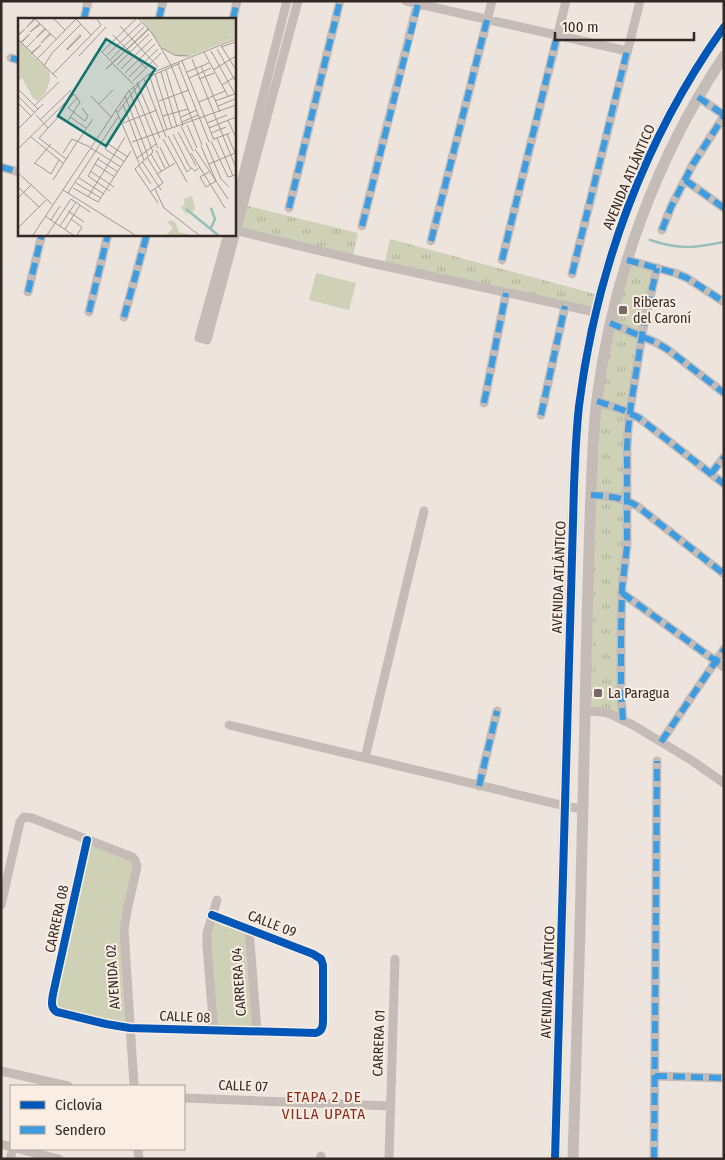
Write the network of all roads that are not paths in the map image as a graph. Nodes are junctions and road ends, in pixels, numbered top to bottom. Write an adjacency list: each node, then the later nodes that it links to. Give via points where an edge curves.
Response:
1 (163, 1): 13 (street)
2 (237, 1): 14 (street)
3 (287, 1): 25 (street)
4 (298, 1): 29 (street)
5 (340, 1): 26 (street)
6 (406, 1): 11 (street)
7 (492, 1): 15 (street)
8 (566, 1): 17 (street)
9 (640, 1): 18 (street)
10 (85, 2): 12 (street)
11 (418, 3): 15 (street); 28 (street)
12 (84, 18)
13 (159, 18)
14 (233, 18)
15 (487, 20): 17 (street); 36 (street)
16 (724, 27): 46 (street, AVENIDA ATLÁNTICO, via 672,109 648,158 624,217)
17 (557, 36): 18 (street); 37 (street)
18 (627, 51): 40 (street)
19 (724, 56): 20 (street, AVENIDA ATLÁNTICO)
20 (698, 97): 21 (street); 38 (street, AVENIDA ATLÁNTICO, via 672,147)
21 (724, 116): 24 (street)
22 (1, 168): 23 (street)
23 (18, 172)
24 (685, 180): 27 (street); 30 (street)
25 (235, 206)
26 (289, 208)
27 (724, 208)
28 (362, 226)
29 (235, 230): 42 (street)
30 (662, 230)
31 (42, 235): 41 (street)
32 (108, 235): 45 (street)
33 (147, 235): 47 (street)
34 (228, 235): 35 (street, via 199,338 207,340)
35 (234, 235)
36 (431, 242)
37 (502, 260)
38 (627, 260): 39 (street); 48 (street, AVENIDA ATLÁNTICO)
39 (657, 268): 43 (street, via 687,278); 49 (street)
40 (572, 274)
41 (28, 292)
42 (506, 293): 44 (street); 52 (street)
43 (724, 302)
44 (565, 306): 46 (street); 54 (street)
45 (89, 312)
46 (595, 312): 75 (street, AVENIDA ATLÁNTICO, via 577,430)
47 (124, 317)
48 (610, 323): 49 (street); 51 (street, AVENIDA ATLÁNTICO)
49 (642, 336): 50 (street, via 667,349); 53 (street)
50 (724, 393)
51 (597, 401): 53 (street); 58 (street, AVENIDA ATLÁNTICO)
52 (484, 403)
53 (630, 413): 56 (street); 59 (street)
54 (541, 415)
55 (724, 457): 56 (street)
56 (711, 474): 57 (street)
57 (724, 484)
58 (591, 495): 59 (street); 67 (street, AVENIDA ATLÁNTICO)
59 (627, 501): 61 (street); 62 (street)
60 (424, 511): 71 (street)
61 (724, 574)
62 (622, 593): 64 (street); 68 (street)
63 (724, 649): 64 (street)
64 (715, 661): 65 (street); 70 (street)
65 (724, 667)
66 (497, 711): 74 (street)
67 (585, 711): 68 (street, via 602,712); 76 (street, AVENIDA ATLÁNTICO)
68 (623, 720): 70 (street)
69 (230, 725): 71 (street)
70 (662, 742): 73 (street)
71 (365, 758): 74 (street)
72 (658, 761): 89 (street)
73 (724, 783)
74 (479, 786): 75 (street)
75 (565, 806): 76 (street); 98 (street, AVENIDA ATLÁNTICO)
76 (582, 809): 99 (street, AVENIDA ATLÁNTICO)
77 (87, 840): 79 (street, via 24,817 20,822); 83 (street, CARRERA 08); 84 (street, AVENIDA 02, via 132,858 137,867 124,929)
78 (217, 900): 80 (street)
79 (1, 905)
80 (212, 915): 81 (street, CALLE 09); 86 (street, via 206,947)
81 (249, 929): 85 (street, CALLE 09, via 321,959); 87 (street, CARRERA 04)
82 (395, 959): 94 (street, CARRERA 01)
83 (52, 1005): 84 (street, CALLE 08, via 57,1012)
84 (130, 1028): 86 (street, CALLE 08); 92 (street, AVENIDA 02)
85 (321, 1030): 87 (street, CALLE 08, via 316,1034)
86 (214, 1031): 87 (street, CALLE 08)
87 (257, 1032)
88 (1, 1071): 91 (street)
89 (655, 1076): 90 (street); 100 (street)
90 (724, 1078)
91 (64, 1085)
92 (134, 1085)
93 (185, 1098): 94 (street, CALLE 07)
94 (391, 1106): 97 (street, CARRERA 01)
95 (23, 1150): 96 (street)
96 (59, 1159)
97 (389, 1159)
98 (556, 1159)
99 (573, 1159)
100 (654, 1159)

